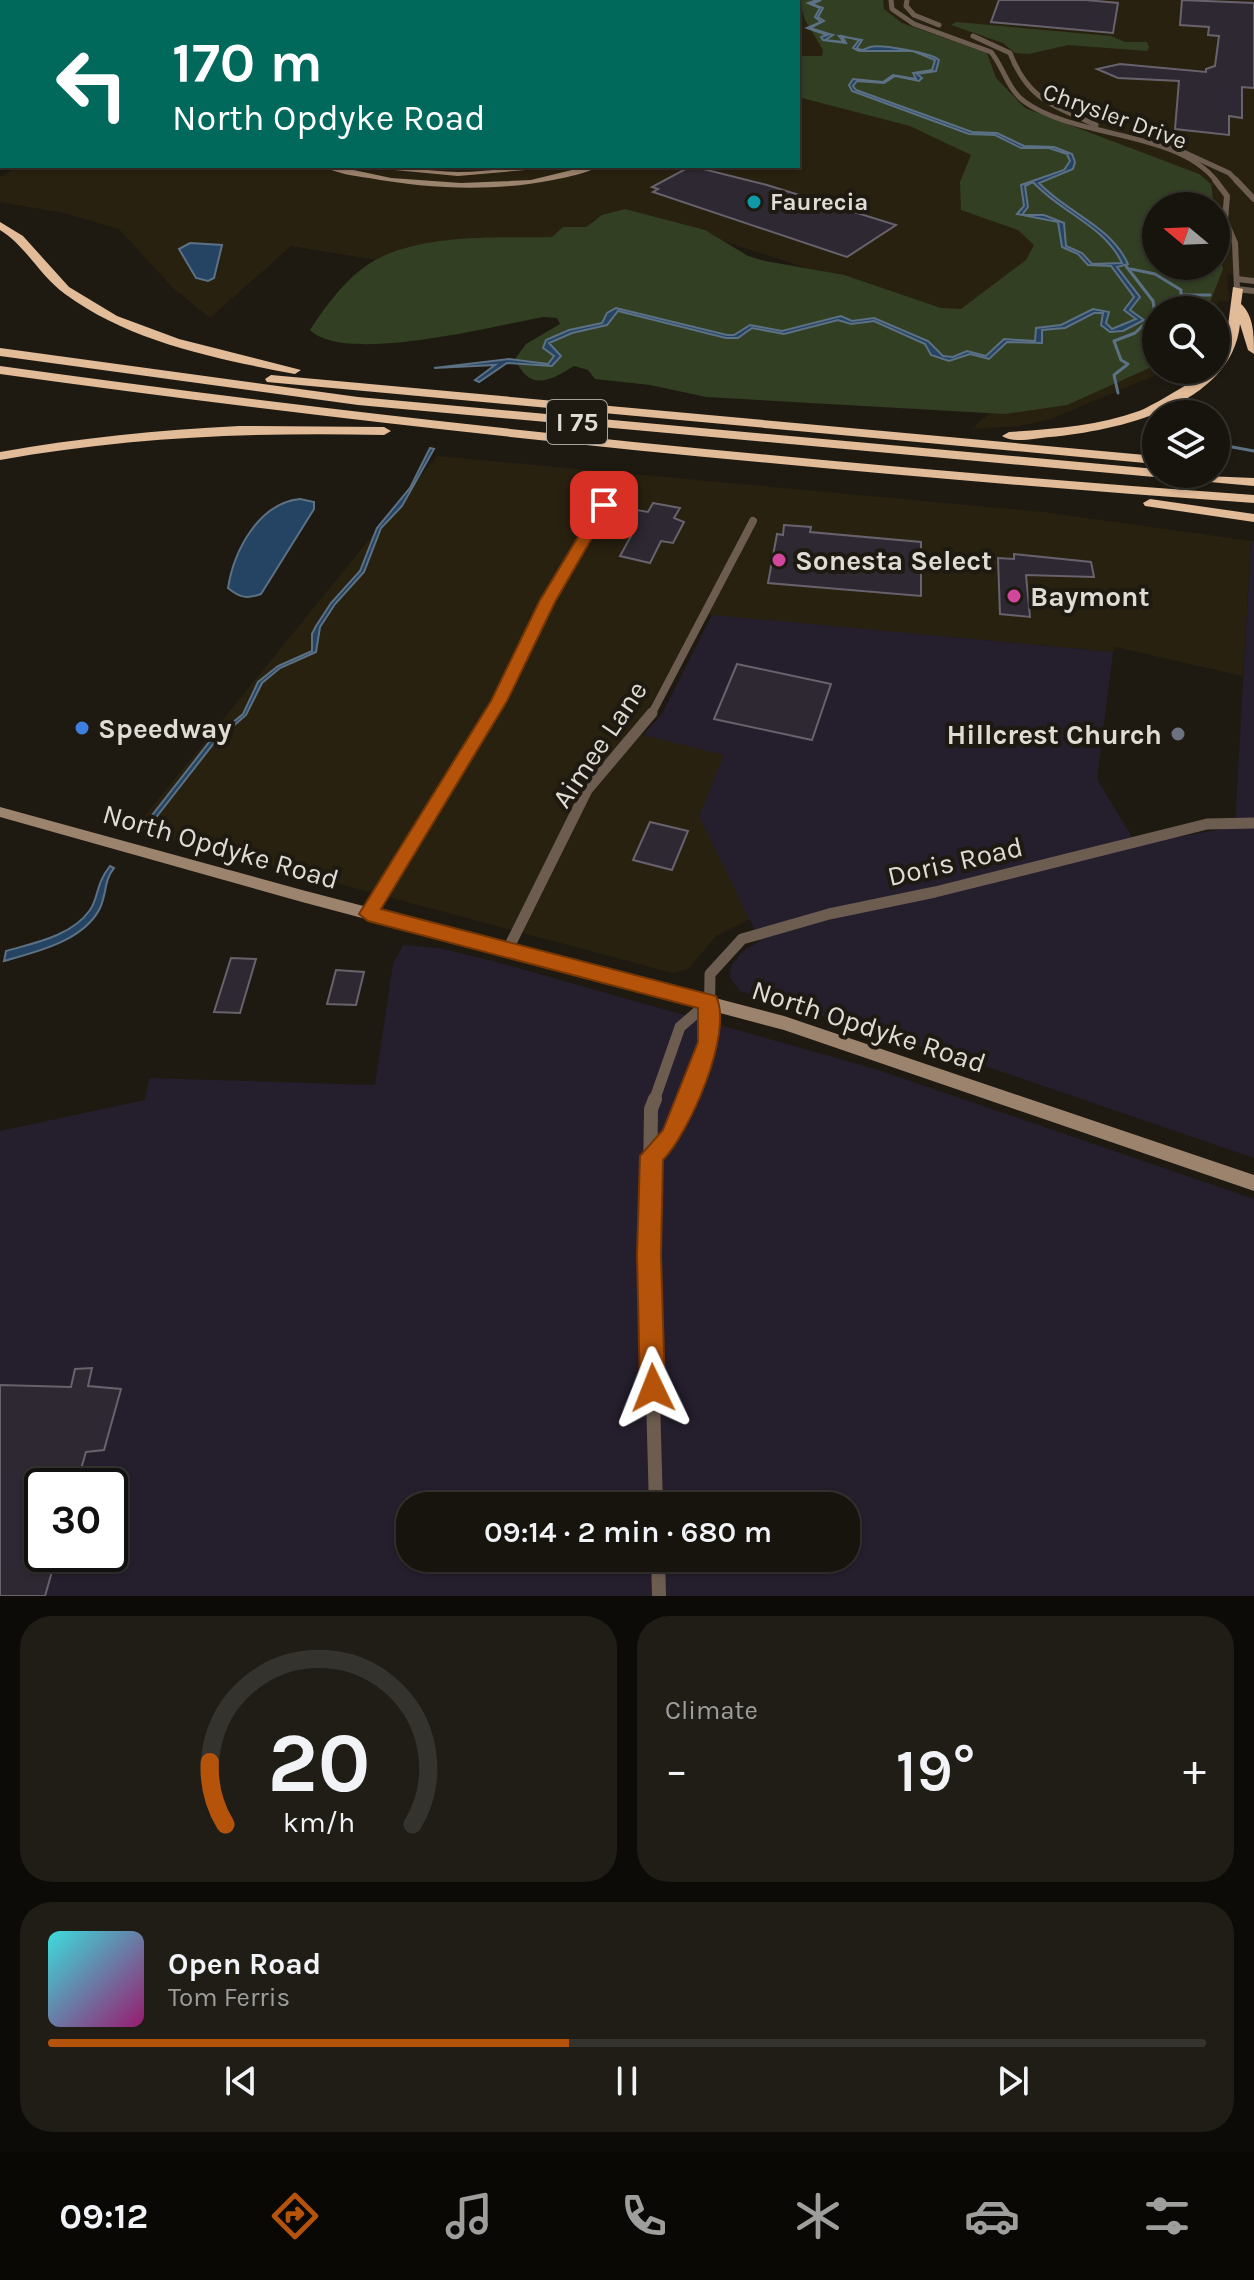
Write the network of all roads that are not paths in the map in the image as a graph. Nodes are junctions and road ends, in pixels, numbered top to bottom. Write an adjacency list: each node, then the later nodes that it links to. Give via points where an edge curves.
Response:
1 (891, 0): 16 (street, Chrysler Drive, via 892,9 906,20 991,52 1008,87 1035,109 1172,154 1211,176 1227,196 1225,220 1235,243)
2 (907, 0): 11 (street, Chrysler Drive, via 909,10 922,18 1001,46 1014,59 1027,88 1055,109 1190,153 1229,173)
3 (336, 168): 10 (main road, via 401,181)
4 (375, 168): 9 (main road)
5 (384, 168): 9 (main road)
6 (540, 168): 8 (main road)
7 (582, 168): 10 (main road, via 540,180)
8 (535, 169): 9 (main road); 10 (main road, via 542,173 539,177)
9 (406, 172)
10 (465, 184)
11 (1254, 199)
12 (0, 225): 14 (highway)
13 (0, 240): 14 (highway)
14 (42, 264): 23 (highway, via 78,297 185,346 345,379)
15 (1254, 281): 16 (street)
16 (1237, 284): 17 (street); 18 (highway); 19 (highway)
17 (1254, 291)
18 (1230, 345)
19 (1254, 350)
20 (7, 354): 23 (highway); 30 (highway, I 75, via 372,403)
21 (0, 370): 25 (highway, I 75)
22 (1200, 384): 24 (highway, via 1169,403 1087,428 995,437)
23 (567, 406): 24 (highway)
24 (896, 434): 27 (highway)
25 (515, 435): 26 (highway, via 212,429); 33 (highway, I 75)
26 (0, 454)
27 (1142, 459)
28 (1230, 467): 29 (highway)
29 (1254, 470)
30 (1142, 472)
31 (1230, 480): 32 (highway)
32 (1254, 482)
33 (1053, 486): 34 (highway, I 75); 36 (highway)
34 (1254, 499)
35 (604, 505): 35 (street, via 589,501 584,490 603,481 624,489 620,500); 40 (street, via 547,602 499,701)
36 (1254, 518)
37 (753, 521): 41 (street, Aimee Lane, via 647,722 587,790)
38 (0, 812): 40 (main road, North Opdyke Road)
39 (1254, 823): 42 (street, Doris Road, via 1207,824 742,939 710,974)
40 (368, 914): 41 (main road, North Opdyke Road)
41 (507, 951): 42 (main road, North Opdyke Road)
42 (709, 1002): 43 (street, Doris Road, via 709,1042 671,1136); 43 (street, via 680,1027 651,1109); 44 (main road, North Opdyke Road, via 797,1027)
43 (652, 1156): 45 (street, via 649,1255)
44 (1254, 1183)
45 (656, 1492)
46 (658, 1572): 47 (street)
47 (659, 1596)

